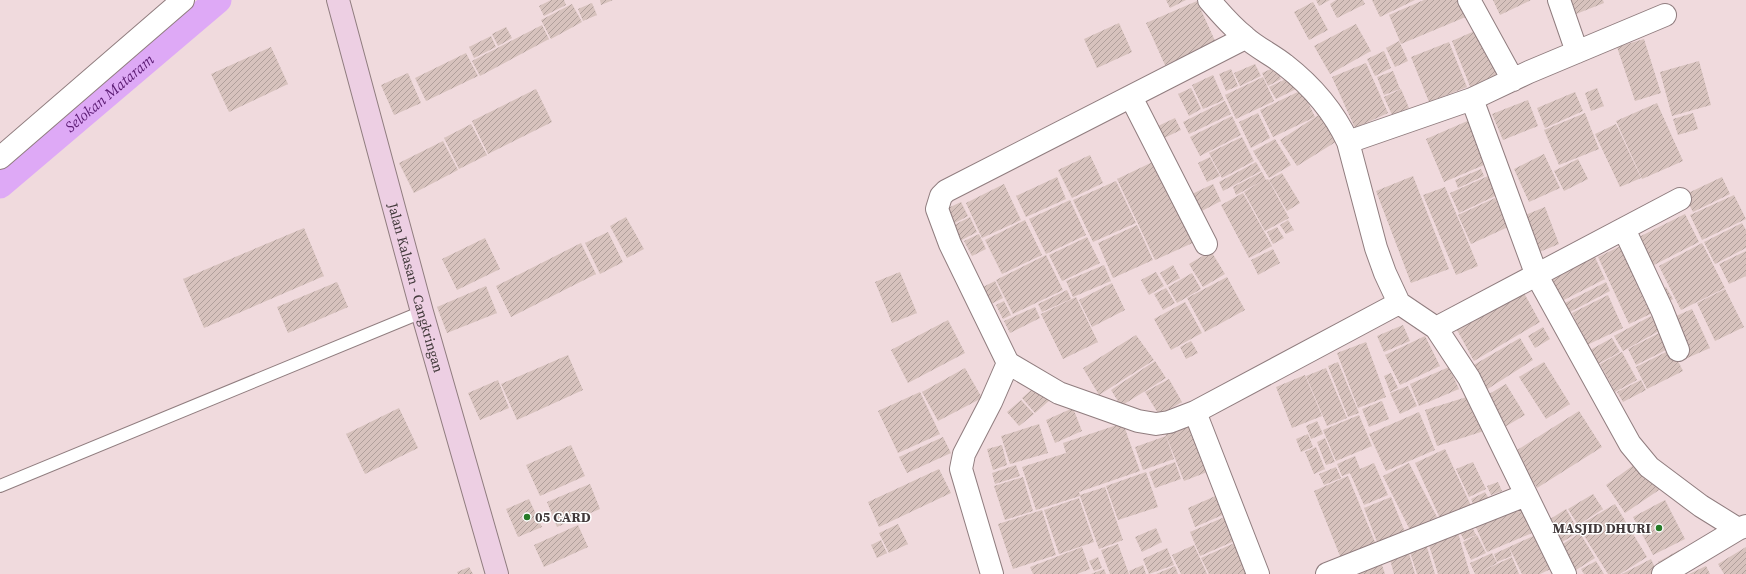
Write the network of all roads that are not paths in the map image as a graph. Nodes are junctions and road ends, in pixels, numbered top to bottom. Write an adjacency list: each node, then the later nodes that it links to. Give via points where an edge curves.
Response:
1 (183, 0): 13 (street)
2 (338, 0): 19 (main road, Jalan Kalasan - Cangkringan)
3 (1209, 0): 7 (street)
4 (1469, 0): 9 (street)
5 (1559, 0): 8 (street)
6 (1665, 15): 8 (street)
7 (1245, 38): 10 (street); 12 (street, via 1286,65 1315,93 1330,110)
8 (1577, 52): 9 (street)
9 (1513, 80): 11 (street)
10 (1131, 97): 16 (street); 22 (street, via 946,191 941,196 937,209 950,244)
11 (1472, 99): 12 (street); 17 (street)
12 (1348, 142): 18 (street, via 1376,248)
13 (0, 158)
14 (1680, 199): 15 (street)
15 (1624, 229): 17 (street); 21 (street)
16 (1206, 244)
17 (1537, 276): 20 (street); 26 (street, via 1630,444 1649,467 1701,506)
18 (1400, 303): 20 (street); 23 (street)
19 (422, 312): 24 (lane); 27 (main road, Jalan Kalasan - Cangkringan)
20 (1436, 328): 25 (street, via 1469,378)
21 (1678, 350)
22 (1008, 364): 23 (street, via 1059,393 1138,421 1156,424 1169,422); 28 (street, via 964,454 961,470)
23 (1195, 412): 29 (street)
24 (0, 486)
25 (1526, 495): 30 (street); 31 (street)
26 (1742, 528): 32 (street)
27 (498, 574)
28 (992, 574)
29 (1258, 574)
30 (1327, 574)
31 (1565, 574)
32 (1663, 574)

